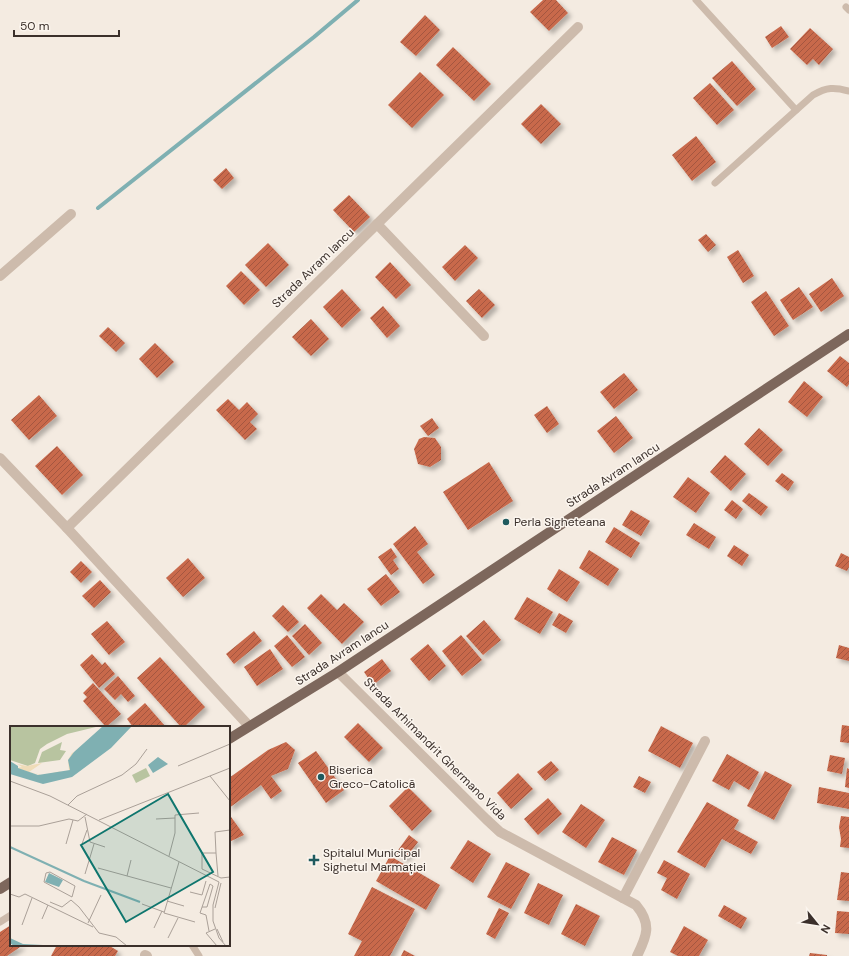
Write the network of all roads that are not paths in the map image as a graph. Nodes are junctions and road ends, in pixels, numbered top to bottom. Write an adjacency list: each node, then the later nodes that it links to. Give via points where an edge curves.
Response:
1 (696, 0): 4 (lane)
2 (578, 27): 7 (street, Strada Avram Iancu)
3 (849, 92): 4 (lane, via 825,89 813,95)
4 (796, 110): 5 (lane)
5 (715, 183)
6 (71, 214): 8 (street)
7 (377, 224): 10 (street); 12 (street, Strada Avram Iancu)
8 (0, 276)
9 (849, 334): 13 (main road, Strada Avram Iancu)
10 (484, 336)
11 (0, 458): 12 (street)
12 (67, 528): 14 (street)
13 (338, 672): 14 (main road, Strada Avram Iancu); 19 (street, Strada Arhimandrit Ghermano Vida, via 500,832)
14 (249, 726): 15 (main road, Strada Avram Iancu)
15 (230, 738)
16 (705, 741): 19 (street)
17 (10, 883): 18 (main road)
18 (0, 889)
19 (623, 898): 24 (street, Strada Arhimandrit Ghermano Vida, via 636,905 647,922 647,932)
20 (10, 916): 21 (lane)
21 (0, 922)
22 (193, 946): 23 (lane)
23 (199, 956)
24 (637, 956)

